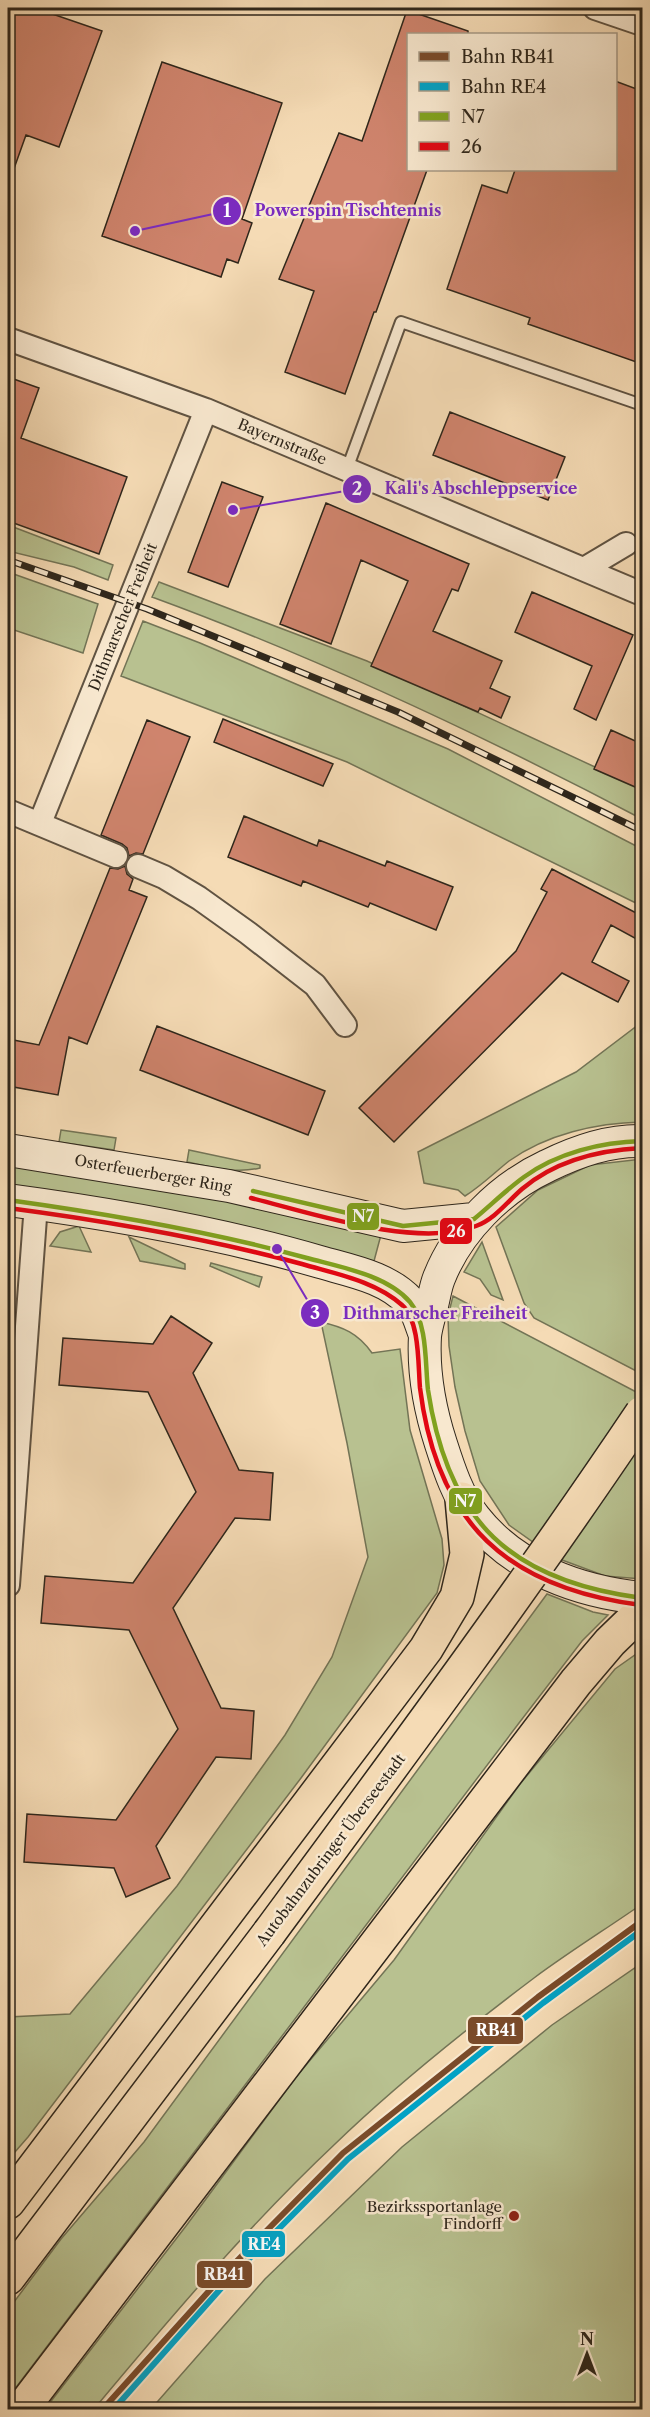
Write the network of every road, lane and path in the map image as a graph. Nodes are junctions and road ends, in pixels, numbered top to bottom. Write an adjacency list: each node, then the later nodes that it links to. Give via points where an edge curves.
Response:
1 (595, 8): 2 (street)
2 (642, 24)
3 (8, 339): 5 (street, Bayernstraße)
4 (642, 405): 6 (lane, via 401,322)
5 (206, 410): 6 (street, Bayernstraße); 11 (street, Dithmarscher Freiheit)
6 (347, 469): 8 (street, Bayernstraße)
7 (626, 544): 8 (street)
8 (584, 569): 9 (street, Bayernstraße)
9 (642, 594)
10 (8, 811): 11 (street)
11 (40, 823): 12 (street)
12 (116, 856)
13 (138, 866): 14 (street, via 199,898 248,933 315,986)
14 (345, 1025)
15 (642, 1141): 18 (main road, via 628,1140 576,1151 526,1175)
16 (8, 1150): 18 (main road, Osterfeuerberger Ring, via 229,1186 403,1226)
17 (22, 1202): 19 (main road, via 155,1223 277,1249 359,1273 382,1281 411,1303); 22 (street)
18 (474, 1219): 19 (main road, via 439,1279)
19 (425, 1335): 21 (main road, via 435,1427)
20 (642, 1413): 26 (highway, Autobahnzubringer Überseestadt, bridge, via 461,1673)
21 (462, 1499): 23 (main road, via 475,1519 523,1561 564,1583); 25 (highway, via 467,1554 457,1597 426,1649)
22 (8, 1585)
23 (642, 1598)
24 (642, 1611): 27 (highway, via 576,1682)
25 (8, 2202)
26 (8, 2278)
27 (21, 2409)

